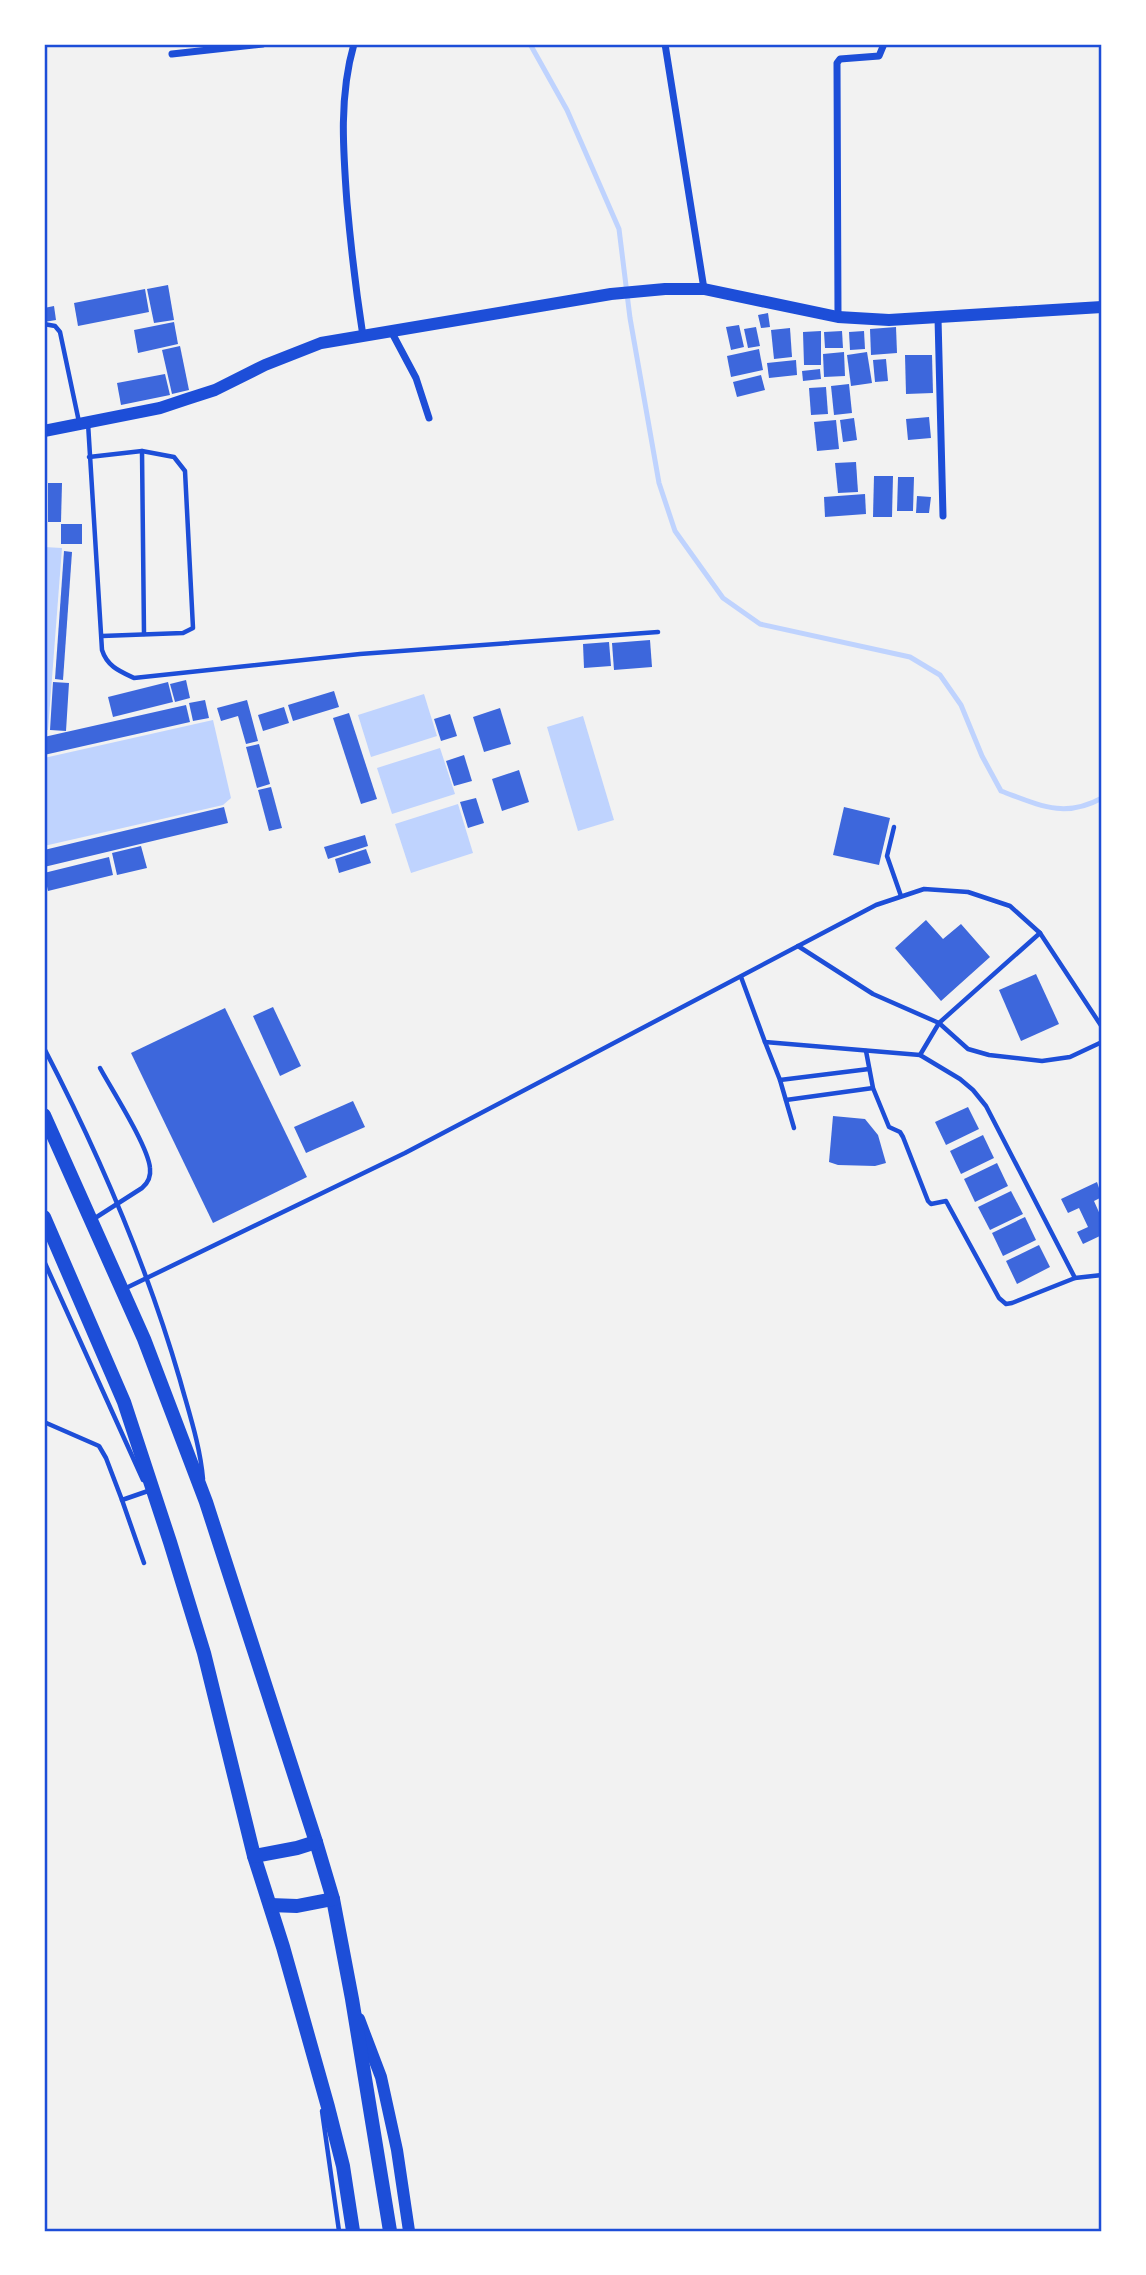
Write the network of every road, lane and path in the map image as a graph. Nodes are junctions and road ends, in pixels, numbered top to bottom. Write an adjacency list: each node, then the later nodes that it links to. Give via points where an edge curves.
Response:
1 (263, 44): 5 (street)
2 (354, 44): 12 (street, via 344,96 344,167)
3 (665, 44): 6 (street)
4 (884, 44): 8 (street, via 879,56 839,59 837,63)
5 (172, 54)
6 (704, 289): 8 (main road); 11 (main road, via 614,294)
7 (1102, 307): 9 (main road)
8 (838, 317): 9 (main road)
9 (937, 318): 18 (street)
10 (44, 324): 14 (lane, via 60,332)
11 (391, 331): 12 (main road); 13 (street, via 416,378)
12 (363, 336): 14 (main road, via 311,347 215,390 169,405)
13 (429, 418)
14 (83, 423): 15 (main road); 17 (lane)
15 (44, 431)
16 (142, 451): 17 (lane); 20 (lane); 20 (lane, via 174,457 185,471 193,624 191,631 183,633)
17 (89, 457): 21 (lane)
18 (943, 516)
19 (658, 632): 21 (lane, via 360,654 134,678 105,660)
20 (144, 634): 21 (lane)
21 (102, 636)
22 (894, 827): 23 (lane, via 887,856)
23 (901, 897): 24 (lane, via 924,889 968,892 1010,906); 25 (lane, via 876,905)
24 (1040, 933): 27 (lane); 28 (lane)
25 (798, 946): 26 (lane); 27 (lane, via 873,994)
26 (741, 977): 29 (lane); 48 (lane, via 405,1153)
27 (939, 1023): 30 (lane, via 968,1049 989,1055 1042,1061 1070,1057); 33 (lane)
28 (1102, 1027)
29 (765, 1042): 32 (lane); 36 (lane)
30 (1102, 1042)
31 (44, 1048): 41 (lane)
32 (866, 1051): 33 (lane); 35 (lane)
33 (920, 1055): 47 (lane, via 960,1079 986,1107)
34 (100, 1068): 41 (lane, via 144,1148 150,1169 148,1183)
35 (869, 1069): 36 (lane); 37 (lane)
36 (780, 1080): 38 (lane)
37 (873, 1088): 38 (lane); 47 (lane, via 888,1127 903,1137 928,1201 946,1201 1003,1303)
38 (786, 1100): 40 (lane)
39 (44, 1115): 43 (main road)
40 (794, 1128)
41 (117, 1205): 43 (lane); 48 (lane)
42 (44, 1217): 44 (main road)
43 (92, 1220): 49 (main road)
44 (59, 1254): 45 (lane); 54 (main road, via 124,1402)
45 (44, 1260): 51 (lane)
46 (1102, 1275): 47 (lane)
47 (1075, 1278)
48 (146, 1280): 49 (lane); 53 (lane, via 201,1454)
49 (123, 1290): 53 (main road)
50 (44, 1422): 52 (lane, via 99,1446)
51 (148, 1490): 52 (lane); 54 (lane)
52 (122, 1500): 55 (lane)
53 (206, 1503): 56 (main road)
54 (170, 1542): 57 (main road, via 204,1653)
55 (144, 1563)
56 (316, 1842): 57 (main road); 58 (main road)
57 (254, 1856): 59 (main road)
58 (333, 1899): 59 (main road, via 297,1906); 60 (main road)
59 (270, 1905): 61 (main road)
60 (352, 1999): 64 (main road); 65 (main road, via 381,2077)
61 (316, 2063): 62 (lane); 63 (main road, via 343,2166)
62 (339, 2231)
63 (353, 2231)
64 (390, 2231)
65 (409, 2231)

